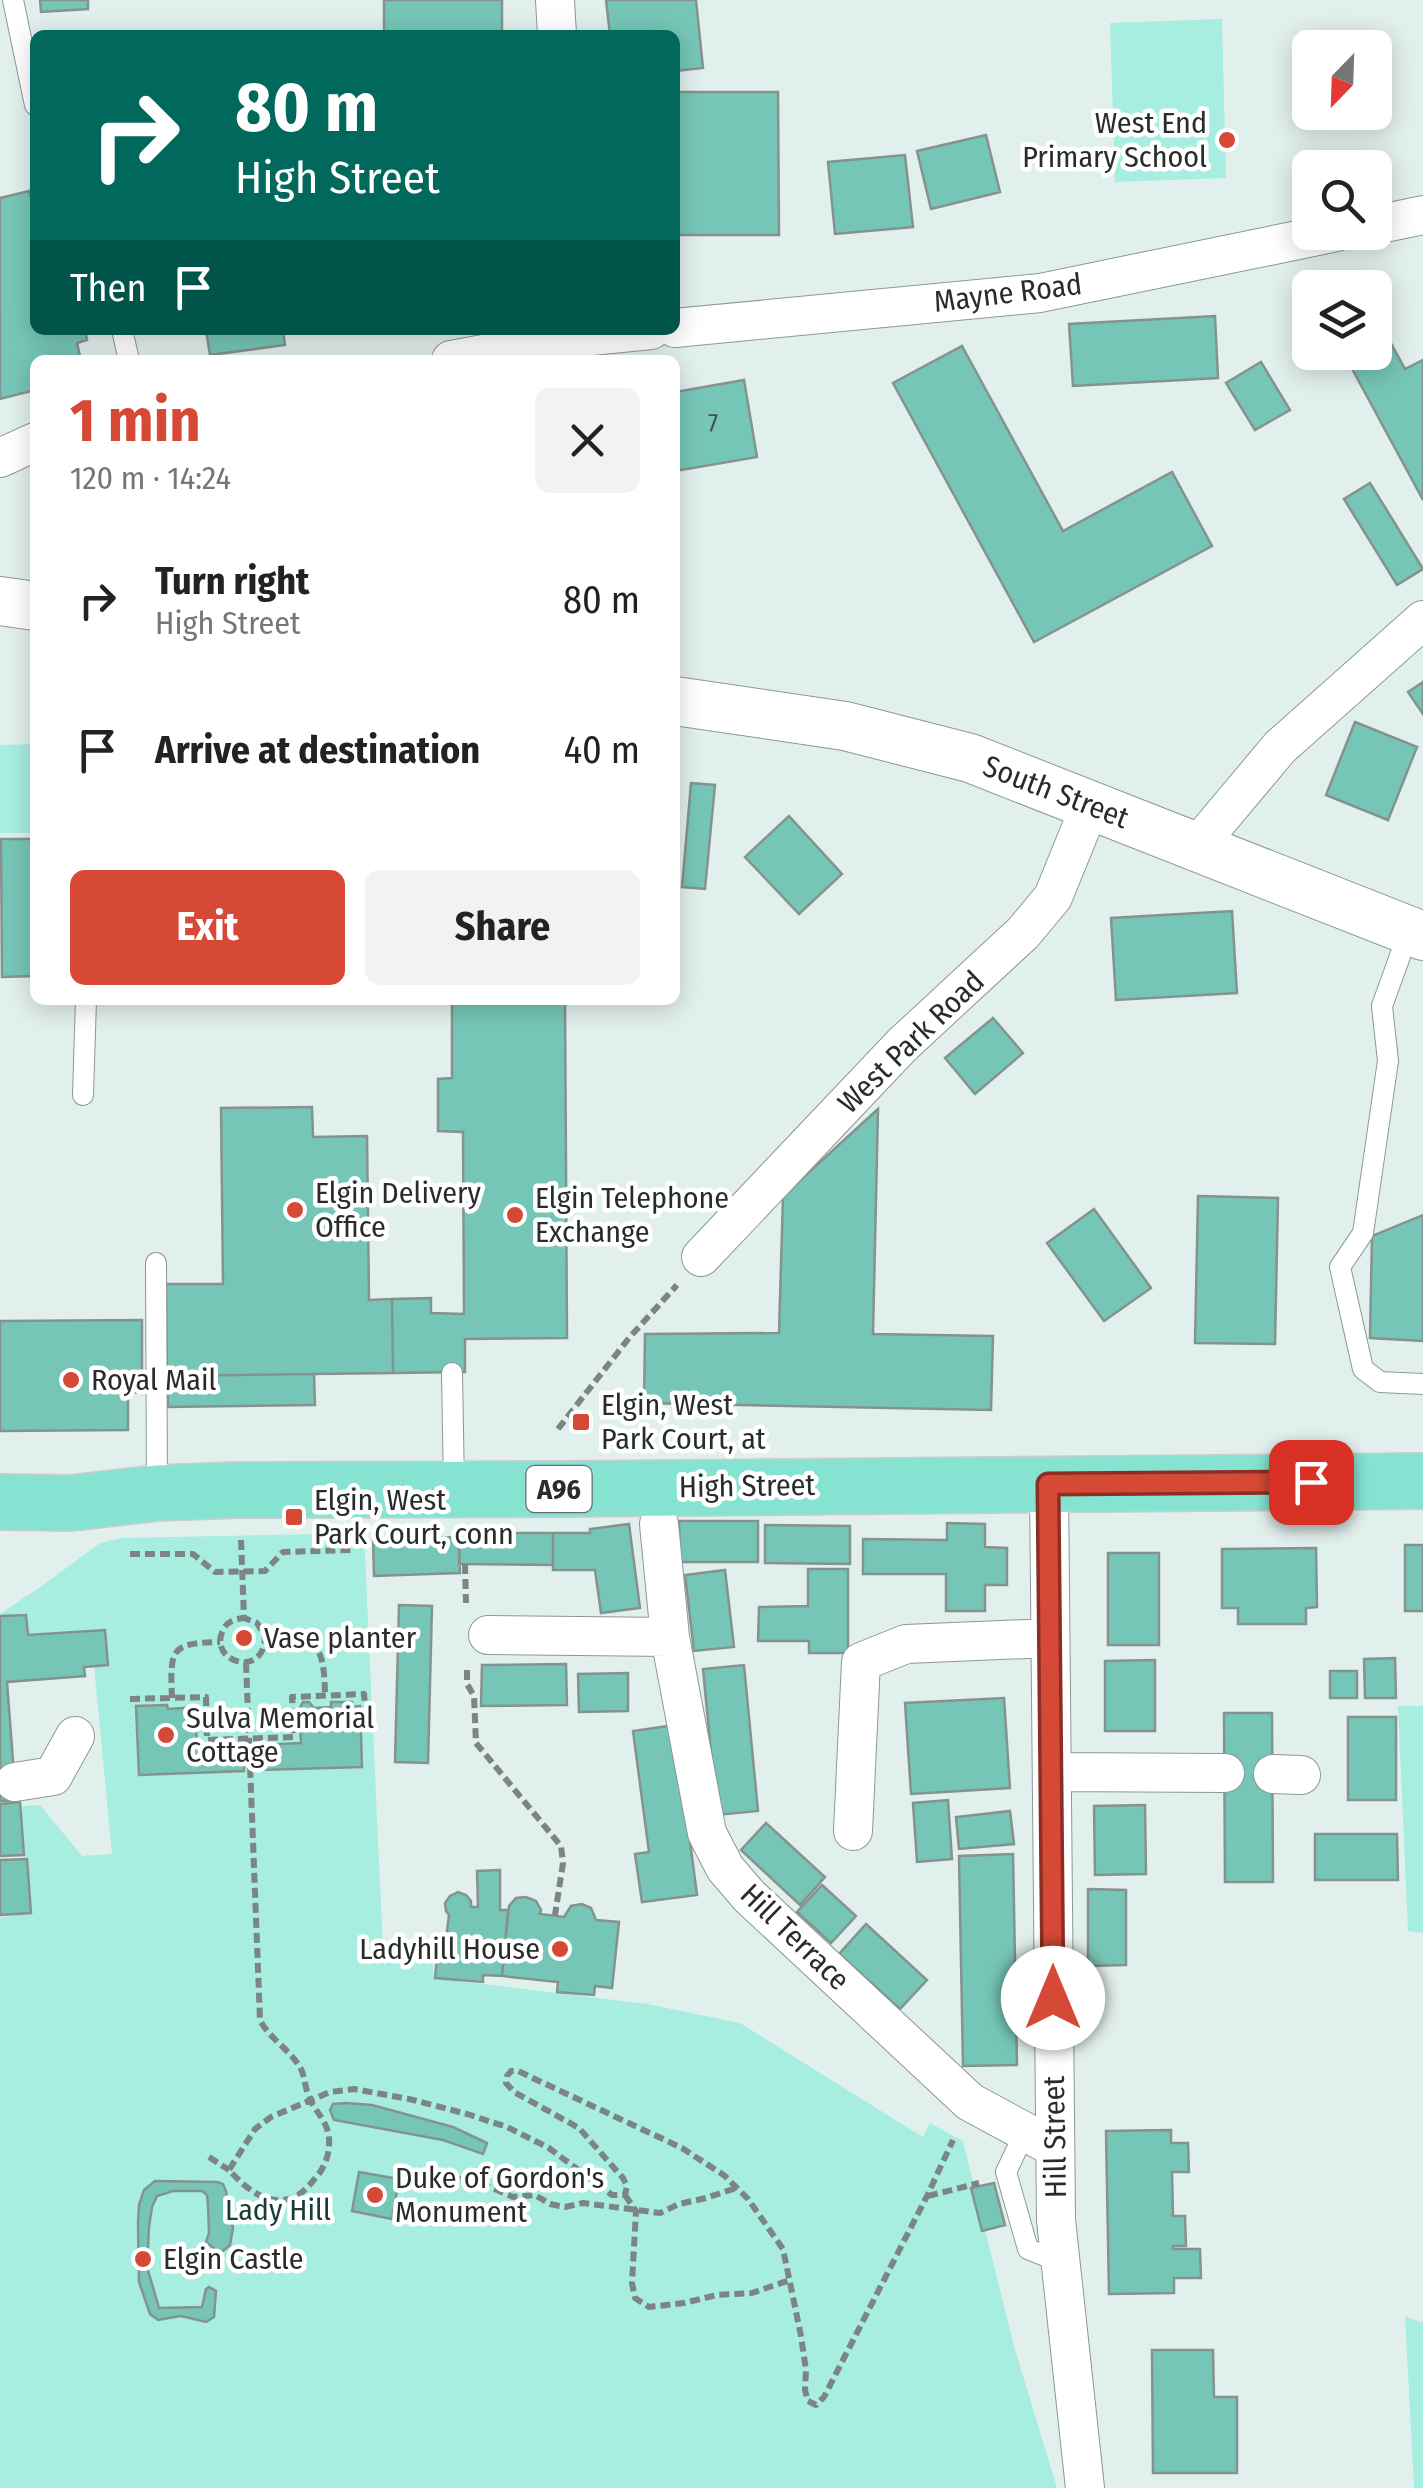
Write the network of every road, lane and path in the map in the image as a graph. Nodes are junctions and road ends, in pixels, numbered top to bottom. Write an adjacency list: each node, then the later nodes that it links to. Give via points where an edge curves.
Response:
1 (13, 0): 4 (lane)
2 (556, 0): 3 (street)
3 (557, 30)
4 (30, 82)
5 (1423, 215): 6 (street)
6 (1392, 221)
7 (1292, 241): 8 (street, Mayne Road, via 1040,293)
8 (680, 328)
9 (566, 335): 10 (street)
10 (473, 355)
11 (30, 444): 12 (street)
12 (0, 458)
13 (0, 601): 14 (street)
14 (30, 605)
15 (1423, 620): 18 (street, via 1280,747)
16 (680, 702): 17 (street, South Street, via 844,726 970,758)
17 (1090, 806): 18 (street, South Street); 22 (street, West Park Road, via 1053,897 1023,934 902,1045)
18 (1196, 846): 19 (street, South Street)
19 (1416, 934): 25 (lane, via 1382,1006 1388,1061 1363,1233 1340,1267 1363,1369 1380,1382)
20 (86, 1005): 21 (lane)
21 (84, 1095)
22 (701, 1258): 26 (path)
23 (156, 1263): 30 (lane)
24 (452, 1372): 29 (lane)
25 (1423, 1384)
26 (558, 1429)
27 (1423, 1481): 28 (highway, High Street / A96)
28 (1048, 1484): 29 (highway, High Street / A96); 43 (street, Hill Street)
29 (454, 1489): 30 (highway, High Street / A96)
30 (157, 1492): 32 (highway, High Street / A96)
31 (0, 1502): 32 (highway, High Street / A96)
32 (71, 1504): 35 (highway, High Street / A96)
33 (659, 1524): 42 (street, Hill Terrace)
34 (240, 1526): 38 (path)
35 (0, 1537)
36 (352, 1550): 38 (path, via 283,1552 265,1571)
37 (130, 1554): 38 (path, via 193,1554 215,1572)
38 (242, 1572): 39 (path)
39 (244, 1618): 41 (path); 44 (path, via 228,1623)
40 (488, 1635): 42 (street)
41 (265, 1636): 45 (path, via 263,1651); 46 (path, via 294,1636 317,1647)
42 (670, 1636): 59 (street, Hill Terrace, via 716,1854 750,1896)
43 (1050, 1638): 53 (street, Hill Street); 56 (street, via 906,1644 861,1662)
44 (220, 1642): 45 (path, via 232,1660); 47 (path, via 176,1650)
45 (246, 1663): 52 (path)
46 (326, 1695): 49 (path, via 364,1694); 52 (path, via 292,1697 294,1738)
47 (172, 1698): 48 (path); 52 (path, via 206,1697 207,1740)
48 (130, 1699)
49 (365, 1706)
50 (474, 1708): 57 (path, via 476,1742 561,1846)
51 (75, 1736): 55 (street, via 54,1776)
52 (249, 1739): 58 (path, via 260,2020 301,2070)
53 (1052, 1772): 54 (street); 60 (street, Hill Street)
54 (1224, 1772)
55 (15, 1782)
56 (853, 1830)
57 (554, 1916)
58 (310, 2100): 62 (path, via 254,2129); 62 (path, via 328,2128 330,2150 322,2170 297,2196 259,2195); 65 (path, via 354,2090 467,2114 549,2148 612,2195)
59 (970, 2102): 60 (street, Hill Terrace); 68 (path, via 816,2405 808,2401)
60 (1040, 2140): 67 (street, Hill Street); 67 (lane, via 1006,2172 1028,2248)
61 (209, 2157): 62 (path)
62 (229, 2170)
63 (421, 2176): 66 (path, via 481,2183 565,2207 583,2203)
64 (736, 2188): 65 (path, via 682,2148 511,2071 506,2082 514,2092 578,2128 610,2161); 66 (path, via 660,2213); 68 (path, via 783,2249)
65 (626, 2195): 66 (path)
66 (636, 2211): 68 (path, via 632,2283 635,2298 649,2306 752,2293)
67 (1060, 2262): 69 (street, Hill Street)
68 (790, 2280)
69 (1086, 2488)

